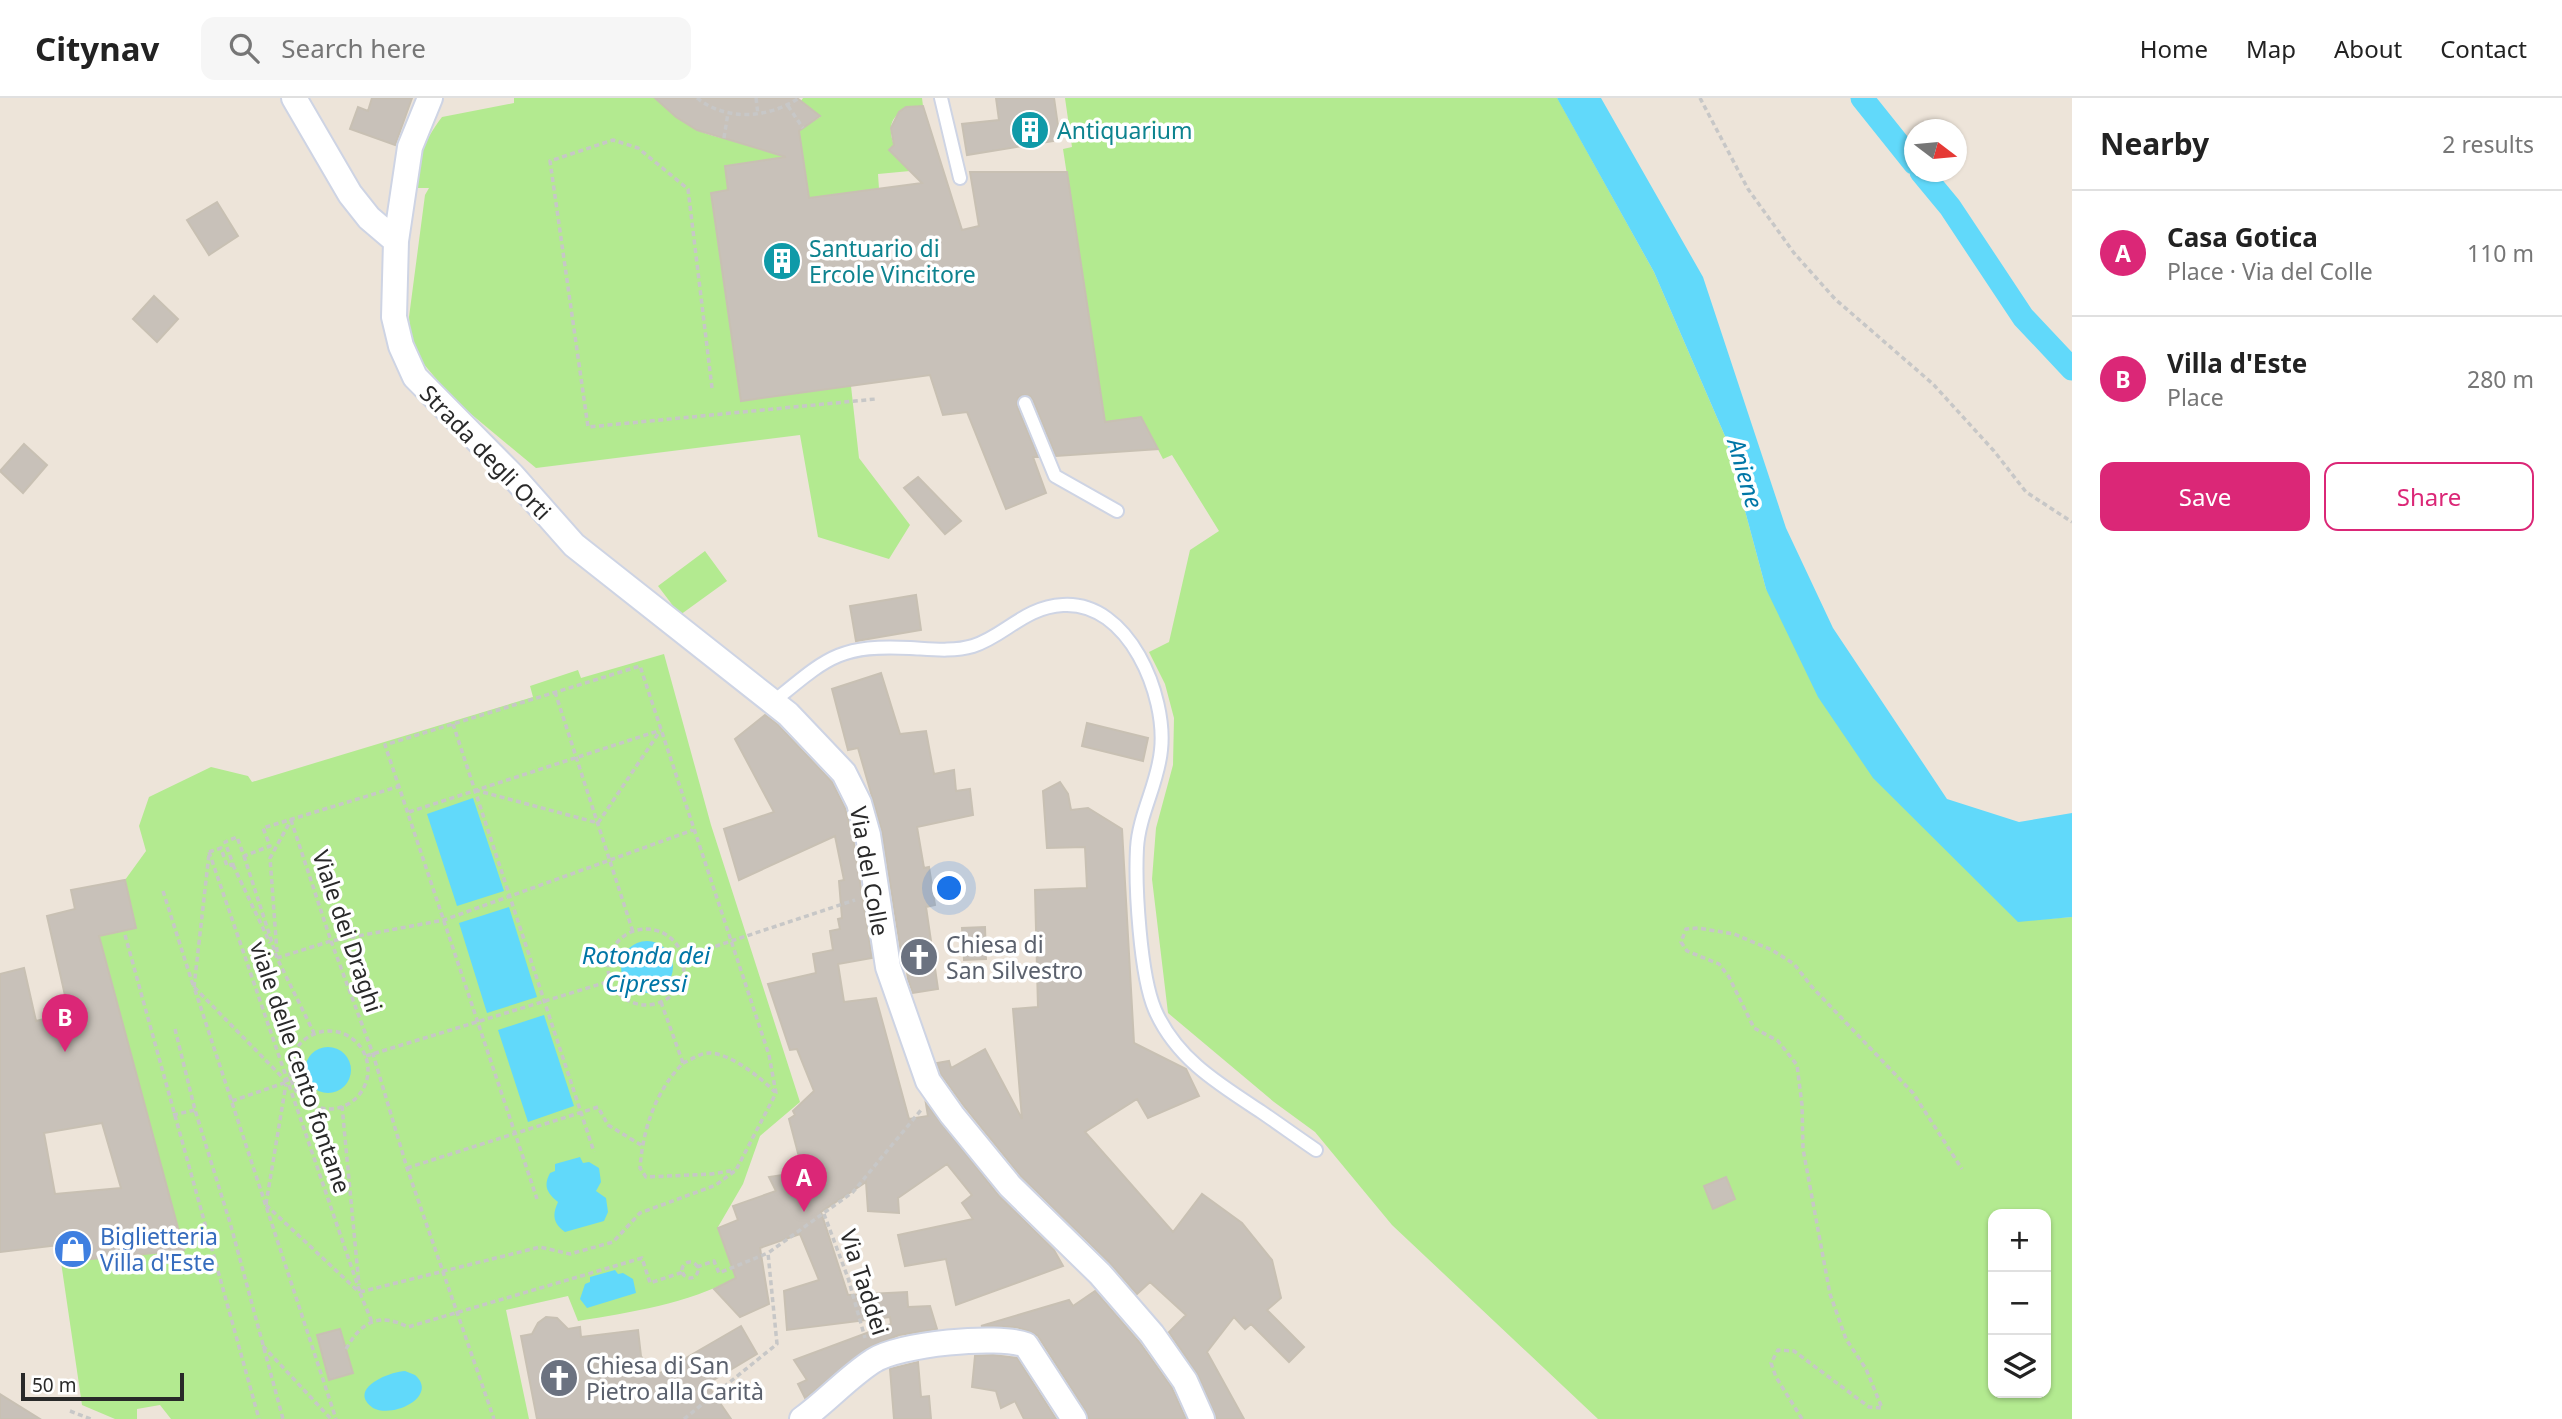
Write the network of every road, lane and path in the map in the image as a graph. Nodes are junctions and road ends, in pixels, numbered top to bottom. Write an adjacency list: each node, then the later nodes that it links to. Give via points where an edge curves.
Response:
1 (294, 98): 16 (street, via 354,201)
2 (430, 98): 16 (street, Strada degli Orti, via 410,147)
3 (697, 98): 9 (path)
4 (708, 98): 9 (path)
5 (756, 98): 12 (path)
6 (799, 98): 10 (path)
7 (942, 98): 15 (lane)
8 (1700, 98): 21 (path, via 1748,190 1794,253 1827,290 1933,384 2026,492)
9 (705, 103): 11 (path)
10 (788, 106): 12 (path); 13 (path)
11 (728, 113): 12 (path); 14 (path)
12 (758, 115)
13 (803, 128)
14 (724, 138)
15 (960, 178)
16 (396, 241): 22 (street, Strada degli Orti, via 394,317 415,377 574,545)
17 (712, 388): 18 (path, via 688,189 638,148 613,140 550,161 588,427)
18 (876, 400)
19 (1025, 403): 20 (lane, via 1055,476)
20 (1117, 511)
21 (2072, 522)
22 (615, 578): 24 (street, Via del Colle)
23 (555, 692): 25 (path); 26 (path, via 640,666); 27 (path)
24 (773, 702): 39 (street, Via del Colle, via 849,780 865,824); 68 (lane, via 820,664 844,652 876,647 970,647 1023,617 1056,606 1075,605 1109,618 1140,659 1162,728 1137,861 1147,982 1158,1016 1193,1064)
25 (453, 724): 28 (path, via 385,745); 29 (path)
26 (661, 730): 27 (path); 32 (path); 33 (path)
27 (576, 757): 29 (path); 32 (path)
28 (400, 786): 30 (path); 31 (path)
29 (475, 790): 30 (path); 32 (path); 40 (path)
30 (409, 811): 41 (path)
31 (291, 820): 35 (path, via 263,828 270,846); 44 (path, Viale dei Draghi); 46 (path, via 270,858)
32 (598, 823): 36 (path)
33 (693, 830): 36 (path); 45 (path)
34 (209, 852): 37 (path, via 221,848 227,866); 49 (path); 58 (path, viale delle cento fontane)
35 (244, 856): 37 (path, via 237,837 225,842); 46 (path)
36 (610, 860): 40 (path); 42 (path)
37 (233, 864): 46 (path)
38 (163, 891): 49 (path)
39 (877, 892): 45 (path); 59 (street, Via del Colle, via 891,978)
40 (510, 896): 41 (path); 50 (path)
41 (444, 920): 44 (path); 52 (path)
42 (633, 932): 47 (path, via 658,931 669,937); 48 (path, via 614,946)
43 (125, 935): 65 (path)
44 (331, 941): 46 (path); 55 (path, Viale dei Draghi)
45 (730, 942): 47 (path); 60 (path, via 769,1055)
46 (277, 958): 54 (path)
47 (682, 958): 51 (path, via 684,968 677,989)
48 (610, 981): 50 (path); 51 (path, via 616,992 637,1005)
49 (194, 987): 58 (path); 61 (path)
50 (543, 1001): 52 (path); 64 (path)
51 (661, 1002): 57 (path)
52 (478, 1023): 55 (path); 66 (path)
53 (175, 1029): 63 (path)
54 (314, 1033): 56 (path, via 339,1032 359,1045); 62 (path, via 304,1039 292,1058 290,1069 297,1091 317,1107)
55 (373, 1054): 56 (path); 70 (path, Viale dei Draghi)
56 (366, 1056): 62 (path, via 368,1068 361,1092)
57 (683, 1063): 60 (path, via 706,1053 723,1055); 67 (path, via 657,1099)
58 (287, 1082): 61 (path); 74 (path); 80 (path, viale delle cento fontane)
59 (936, 1092): 75 (path, via 853,1192); 95 (street, Via del Colle, via 1010,1186 1100,1274 1153,1334 1185,1381)
60 (776, 1093): 72 (path)
61 (232, 1101): 74 (path)
62 (342, 1106): 80 (path)
63 (195, 1110): 65 (path); 83 (path)
64 (580, 1112): 66 (path); 67 (path, via 598,1107 608,1125); 69 (path)
65 (173, 1115): 88 (path)
66 (514, 1134): 70 (path); 73 (path)
67 (642, 1145): 72 (path, via 640,1168 646,1177)
68 (1316, 1150)
69 (594, 1152)
70 (407, 1168): 78 (path, Viale dei Draghi)
71 (1962, 1169): 96 (path, via 1913,1093 1794,964 1734,934 1686,929 1681,942 1688,951 1719,964 1754,1028 1778,1041 1797,1065 1803,1149 1830,1294 1846,1339 1866,1369 1882,1408 1869,1407 1794,1351 1778,1350 1771,1363)
72 (736, 1170): 78 (path, via 716,1185 640,1213 613,1242 570,1254 540,1247)
73 (537, 1199)
74 (265, 1205): 80 (path); 90 (path)
75 (824, 1214): 76 (path); 85 (path, Via Taddei)
76 (768, 1253): 77 (path, via 719,1273 714,1261); 92 (path, via 777,1344)
77 (697, 1267): 79 (path, via 687,1263); 79 (path, via 693,1277)
78 (442, 1271): 80 (path); 81 (path, Viale dei Draghi)
79 (683, 1272): 81 (path, via 650,1283 642,1258)
80 (360, 1292): 82 (path)
81 (457, 1313): 82 (path, via 408,1327 393,1319); 91 (path, Viale dei Draghi)
82 (372, 1322): 84 (path, via 356,1333)
83 (263, 1346): 89 (path); 90 (path)
84 (346, 1349)
85 (872, 1361): 93 (street); 94 (street, via 956,1341 1018,1342 1026,1345)
86 (70, 1411): 87 (path)
87 (91, 1419)
88 (259, 1419)
89 (283, 1419)
90 (333, 1419)
91 (494, 1419)
92 (684, 1419)
93 (802, 1419)
94 (1074, 1419)
95 (1202, 1419)
96 (1802, 1419)

